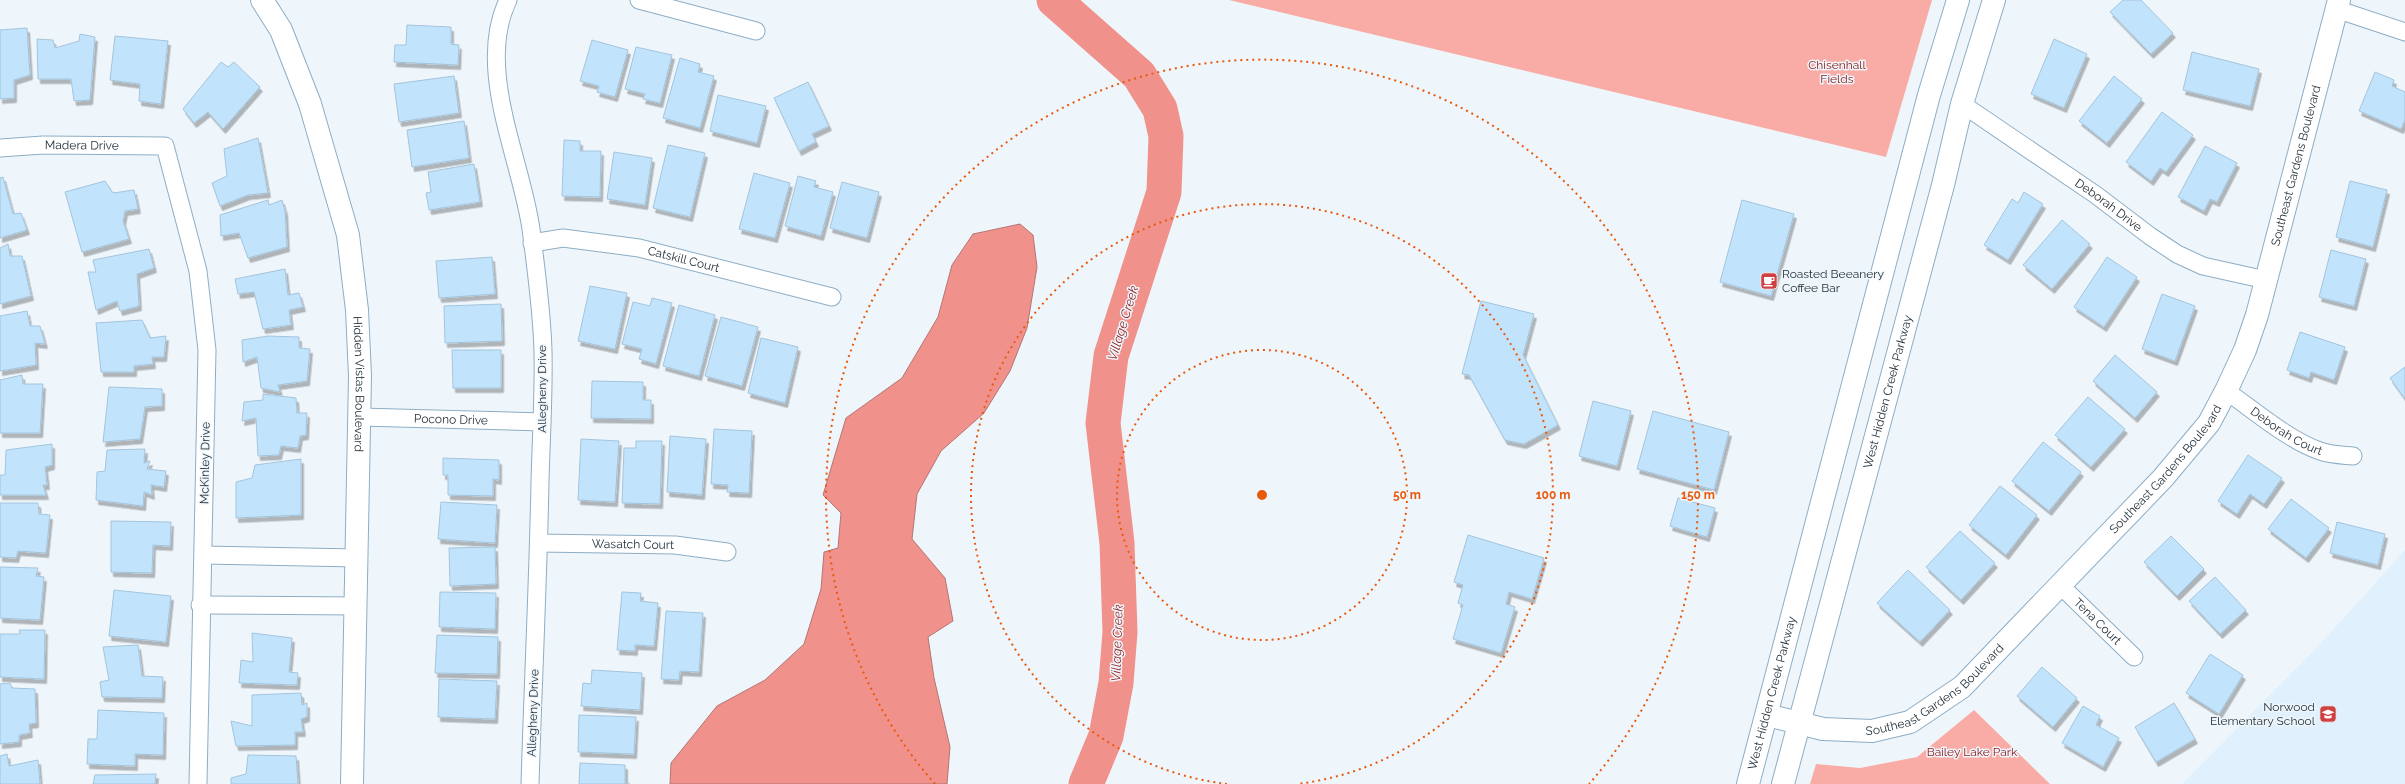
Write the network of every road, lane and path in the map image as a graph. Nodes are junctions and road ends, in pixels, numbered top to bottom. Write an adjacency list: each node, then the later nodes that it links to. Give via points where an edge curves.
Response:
1 (262, 0): 16 (street, Hidden Vistas Boulevard, via 281,30 310,104 348,235 357,310)
2 (508, 0): 12 (street, Allegheny Drive, via 501,14 498,38 501,106 523,188)
3 (639, 0): 7 (street)
4 (1958, 0): 27 (street, West Hidden Creek Parkway, via 1910,168)
5 (1994, 0): 9 (street, West Hidden Creek Parkway)
6 (2337, 5): 8 (street); 13 (street, Southeast Gardens Boulevard)
7 (756, 31)
8 (2405, 32)
9 (1962, 104): 13 (street, Deborah Drive, via 2096,195 2177,254 2203,266); 28 (street, West Hidden Creek Parkway, via 1943,185)
10 (165, 146): 11 (street, Madera Drive, via 43,145); 21 (street, McKinley Drive, via 198,272 207,350)
11 (0, 148)
12 (532, 243): 14 (street, Catskill Court, via 562,238 638,248); 17 (street, Allegheny Drive, via 543,351)
13 (2266, 280): 15 (street, Southeast Gardens Boulevard, via 2245,350)
14 (832, 297)
15 (2226, 391): 18 (street, Deborah Court, via 2294,438 2319,451); 23 (street, Southeast Gardens Boulevard, via 2208,423 2163,478)
16 (360, 417): 17 (street, Pocono Drive); 22 (street, Hidden Vistas Boulevard)
17 (542, 422): 19 (street, Allegheny Drive)
18 (2354, 456)
19 (539, 543): 20 (street, Wasatch Court, via 675,546); 31 (street, Allegheny Drive)
20 (727, 552)
21 (204, 555): 22 (street); 24 (street, McKinley Drive)
22 (357, 558): 25 (street, Hidden Vistas Boulevard)
23 (2060, 586): 26 (street, Tena Court); 28 (street, Southeast Gardens Boulevard, via 1962,686 1910,722 1872,731 1823,729)
24 (200, 605): 25 (street); 29 (street, McKinley Drive)
25 (357, 606): 30 (street, Hidden Vistas Boulevard)
26 (2134, 657)
27 (1767, 715): 28 (street, Southeast Gardens Boulevard); 32 (street, West Hidden Creek Parkway)
28 (1800, 724): 33 (street, West Hidden Creek Parkway)
29 (198, 784)
30 (352, 784)
31 (530, 784)
32 (1748, 784)
33 (1784, 784)

